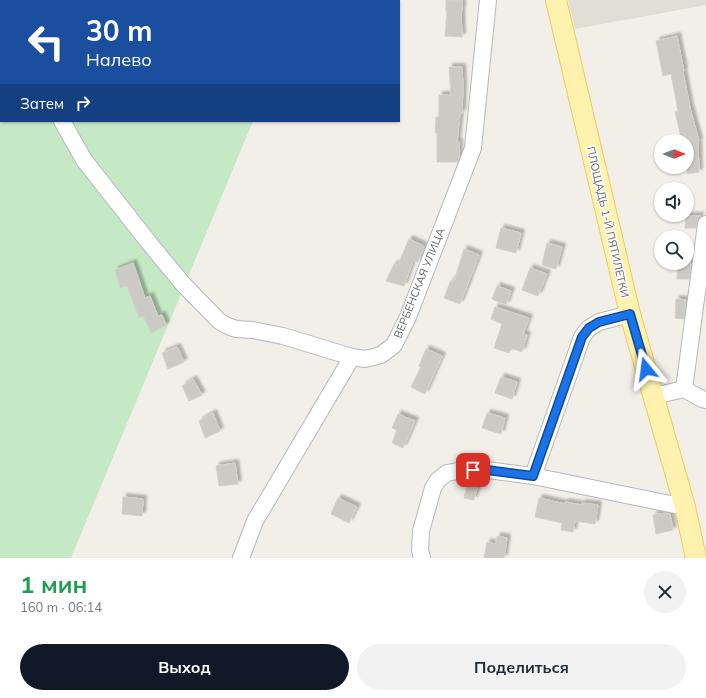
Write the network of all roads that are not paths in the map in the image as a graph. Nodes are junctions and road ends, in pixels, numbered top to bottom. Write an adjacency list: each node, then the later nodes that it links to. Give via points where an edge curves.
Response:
1 (488, 0): 6 (street, ВЕРБЕНСКАЯ УЛИЦА, via 473,148 408,317 394,345 380,355 365,359)
2 (556, 0): 5 (main road, ПЛОЩАДЬ 1-Й ПЯТИЛЕТКИ)
3 (63, 122): 6 (street, ВЕРБЕНСКАЯ УЛИЦА, via 84,160 112,196 183,284 219,321 236,329 283,336)
4 (706, 224): 7 (street)
5 (630, 314): 8 (main road, ПЛОЩАДЬ 1-Й ПЯТИЛЕТКИ); 10 (street, via 599,322 589,328 582,337)
6 (352, 357): 12 (street, via 255,521)
7 (684, 389): 8 (street); 9 (street)
8 (654, 396): 11 (main road, ПЛОЩАДЬ 1-Й ПЯТИЛЕТКИ)
9 (706, 400)
10 (533, 476): 11 (street); 13 (street, via 487,470 447,473 433,488 422,531)
11 (685, 507): 14 (main road, ПЛОЩАДЬ 1-Й ПЯТИЛЕТКИ)
12 (241, 558)
13 (422, 558)
14 (696, 558)

